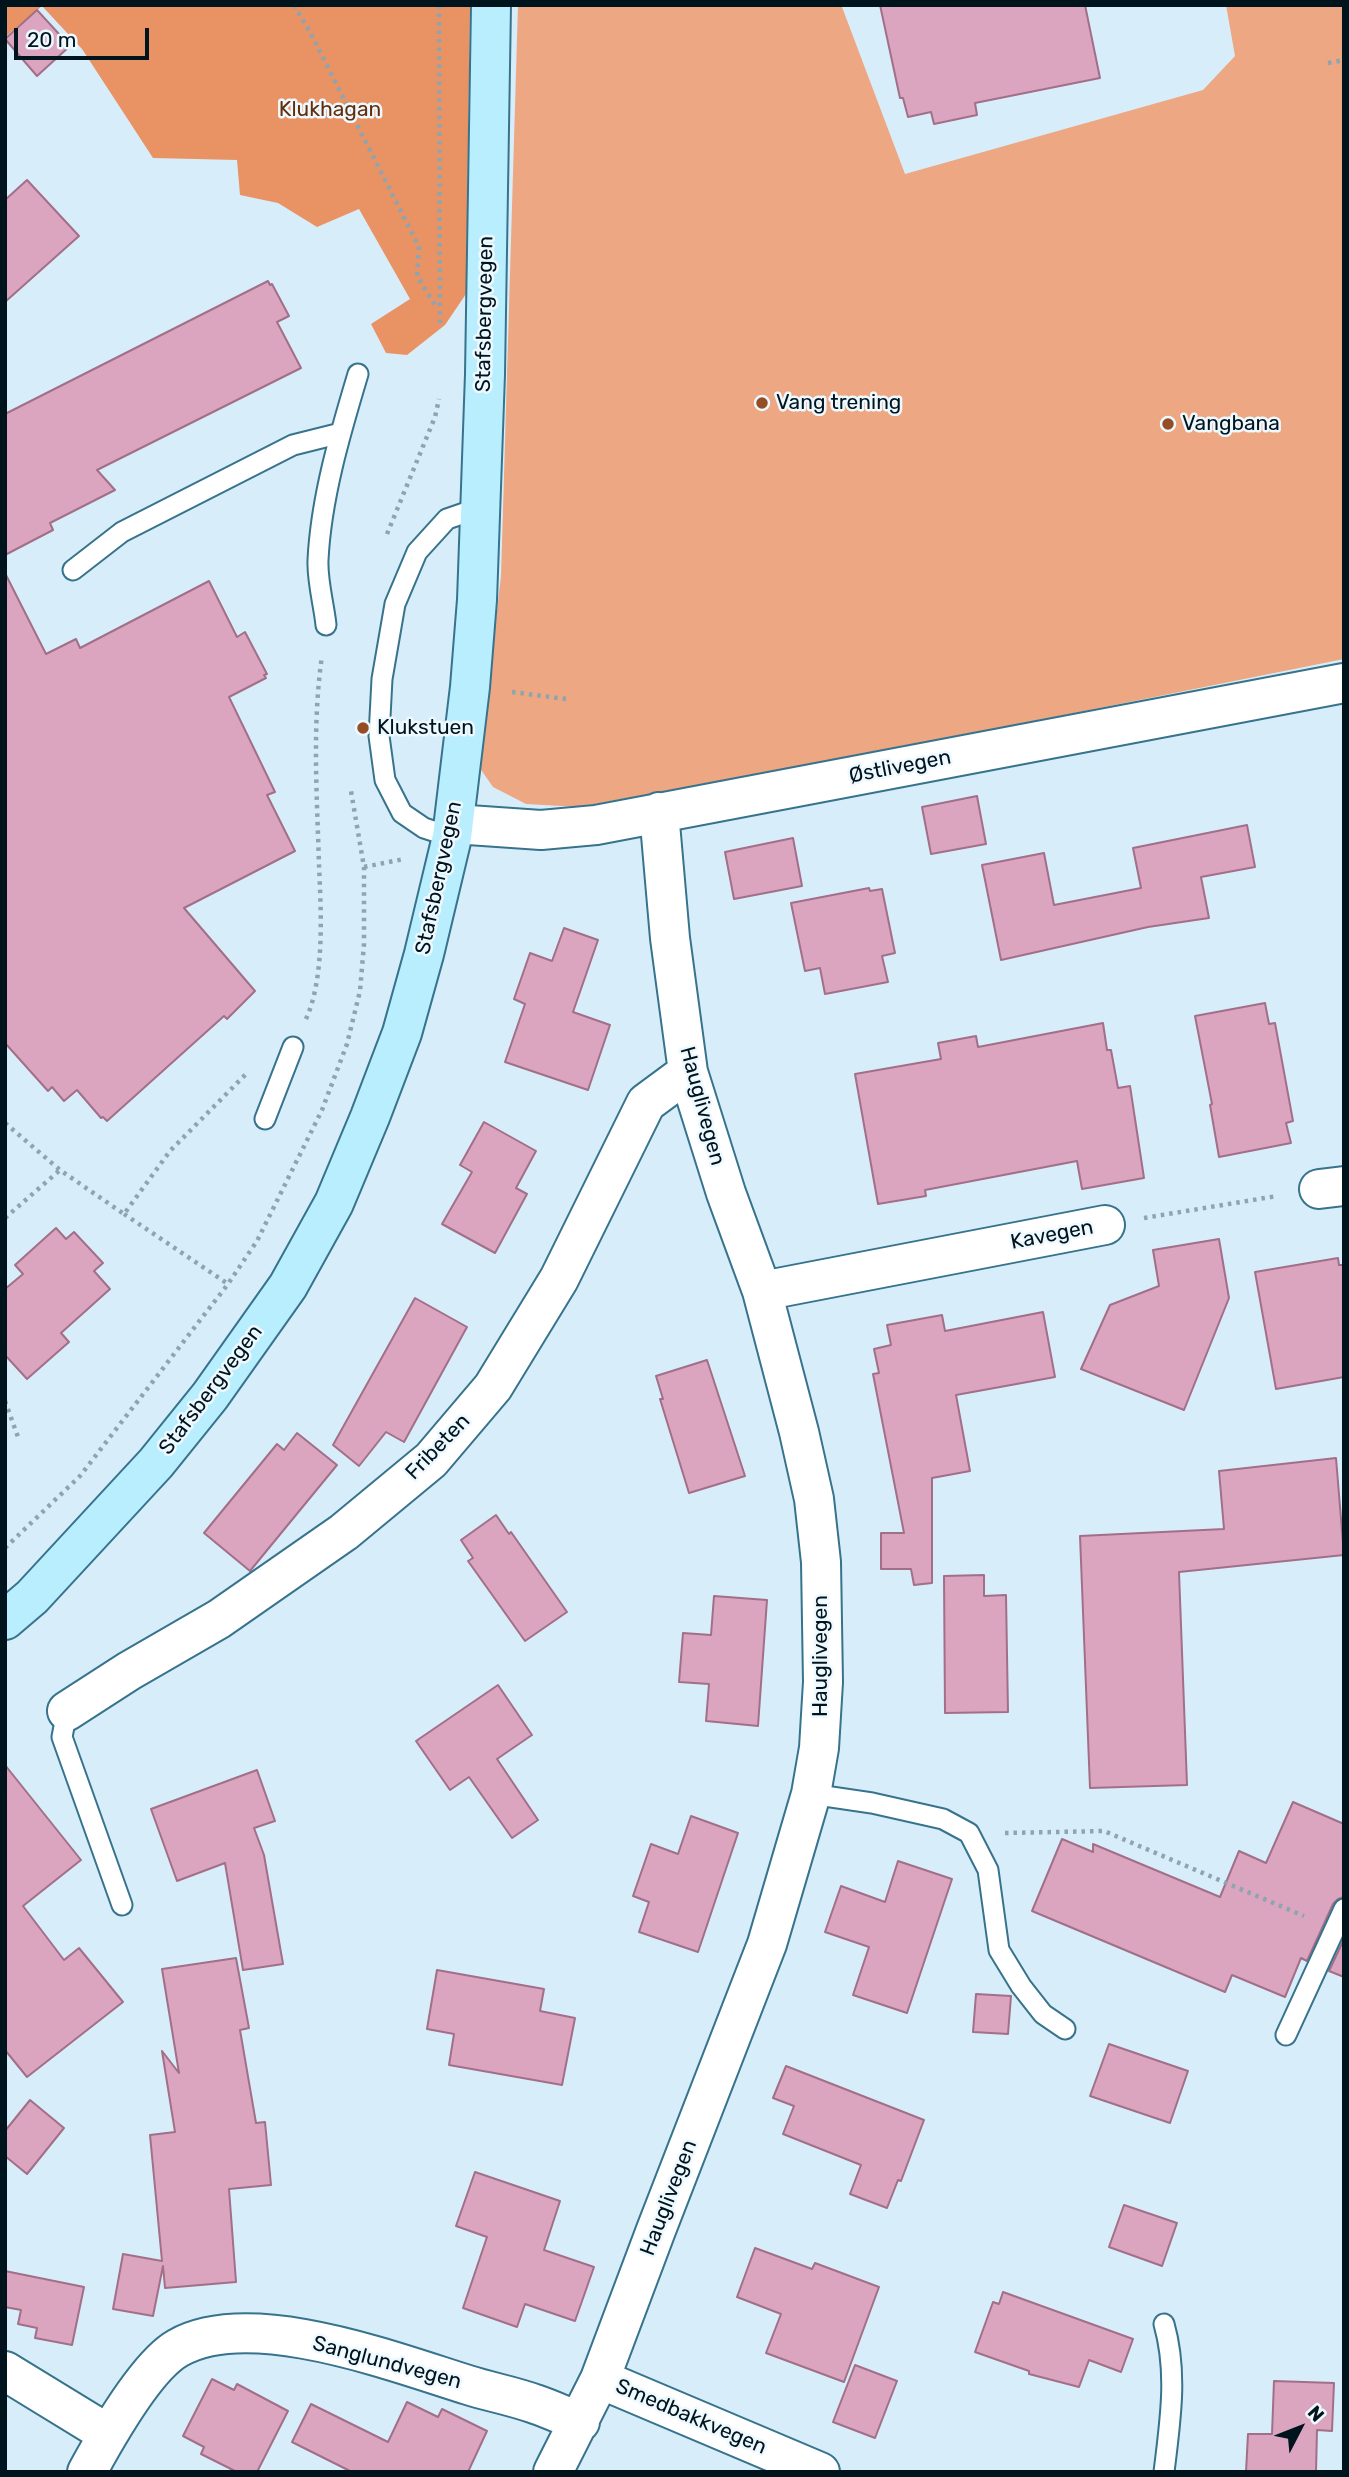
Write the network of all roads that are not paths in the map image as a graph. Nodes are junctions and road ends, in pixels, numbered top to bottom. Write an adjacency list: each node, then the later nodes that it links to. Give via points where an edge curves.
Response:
1 (491, 5): 4 (main road, Stafsbergvegen)
2 (358, 374): 3 (lane)
3 (341, 433): 5 (lane, via 293,445 122,532); 6 (lane, via 318,563)
4 (479, 508): 9 (main road, Stafsbergvegen, via 470,687); 9 (lane, via 447,519 416,552 395,604 383,679 379,736 385,780 402,813 425,828)
5 (73, 570)
6 (326, 625)
7 (1344, 683): 8 (street, Østlivegen)
8 (659, 813): 9 (street, Østlivegen, via 541,830); 11 (street, Hauglivegen)
9 (453, 831): 15 (main road, Stafsbergvegen, via 402,1033 334,1203 288,1286 156,1463 41,1588)
10 (293, 1047): 12 (lane)
11 (688, 1072): 14 (street, Hauglivegen); 16 (street, Fribeten, via 646,1102 559,1279 493,1387 430,1460 344,1532 219,1619)
12 (265, 1119)
13 (1105, 1225): 14 (street, Kavegen)
14 (762, 1292): 17 (street, Hauglivegen, via 814,1499 821,1562 823,1682)
15 (5, 1620)
16 (67, 1711): 18 (lane, via 62,1737)
17 (811, 1794): 20 (lane, via 943,1819 969,1833 988,1870 999,1950 1043,2014); 24 (street, Hauglivegen, via 767,1944)
18 (122, 1905)
19 (1344, 1909): 21 (lane)
20 (1065, 2029)
21 (1286, 2035)
22 (1164, 2324): 30 (lane, via 1173,2372)
23 (5, 2371): 26 (street)
24 (600, 2379): 25 (street, Hauglivegen); 29 (street, Smedbakkvegen)
25 (580, 2422): 26 (street, Sanglundvegen, via 535,2404 339,2346 260,2333 216,2334 176,2349 148,2376); 28 (street, Hauglivegen)
26 (108, 2434): 27 (street, Sanglundvegen)
27 (87, 2472)
28 (553, 2472)
29 (820, 2472)
30 (1164, 2472)

